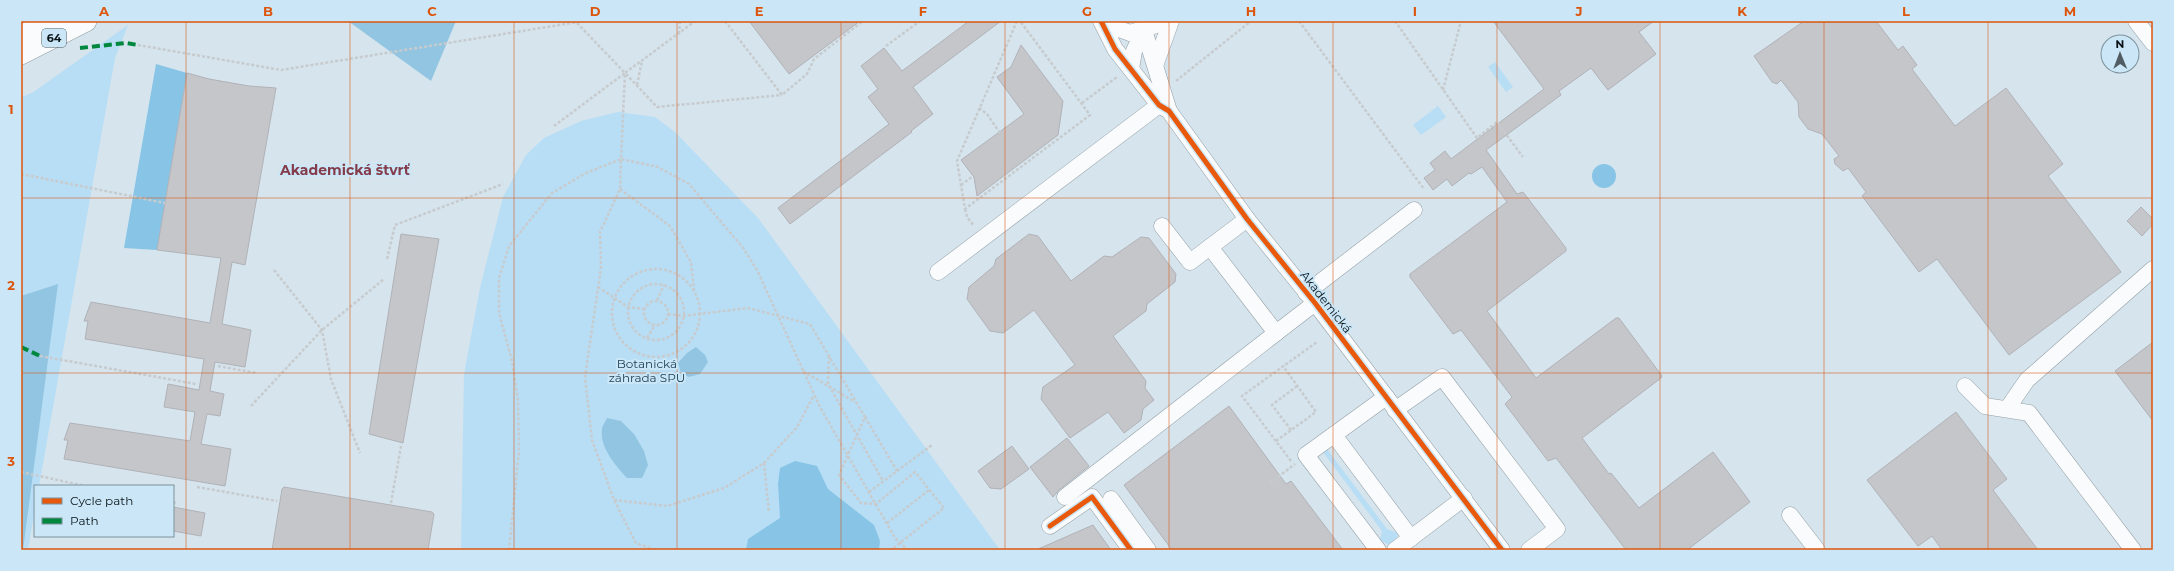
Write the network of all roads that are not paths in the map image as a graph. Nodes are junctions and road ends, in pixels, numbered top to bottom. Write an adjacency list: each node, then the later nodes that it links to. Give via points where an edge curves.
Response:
1 (50, 21): 7 (main road, 64)
2 (86, 21): 9 (main road, 64)
3 (1170, 21): 6 (street); 10 (street)
4 (2136, 21): 8 (street)
5 (1102, 22): 6 (street, via 1130,33); 11 (street, Akademická, via 1115,49)
6 (1138, 25): 10 (street); 11 (street)
7 (21, 36)
8 (2153, 43)
9 (21, 54)
10 (1156, 63): 12 (street)
11 (1131, 69): 12 (street, Akademická)
12 (1164, 108): 14 (street, Akademická); 18 (street)
13 (1414, 210): 19 (street)
14 (1247, 218): 16 (street); 19 (street, Akademická)
15 (1162, 226): 16 (street, via 1190,262)
16 (1210, 248): 20 (street)
17 (2153, 269): 23 (street, via 2027,380)
18 (938, 272)
19 (1310, 298): 20 (street); 22 (street, Akademická)
20 (1276, 333): 25 (street)
21 (1966, 386): 23 (street, via 1985,406)
22 (1390, 404): 24 (street); 26 (street, Akademická); 36 (street, via 1442,377 1556,529)
23 (2007, 409): 38 (street, via 2029,413)
24 (1334, 435): 30 (street); 33 (street, via 1300,460)
25 (1065, 497)
26 (1464, 498): 30 (street); 35 (street, Akademická)
27 (1111, 499): 32 (street)
28 (1790, 515): 37 (street)
29 (1050, 526): 31 (street, via 1092,498)
30 (1411, 538): 34 (street)
31 (1131, 550)
32 (1148, 550)
33 (1378, 550)
34 (1395, 550)
35 (1502, 550)
36 (1529, 550)
37 (1817, 550)
38 (2133, 550)

